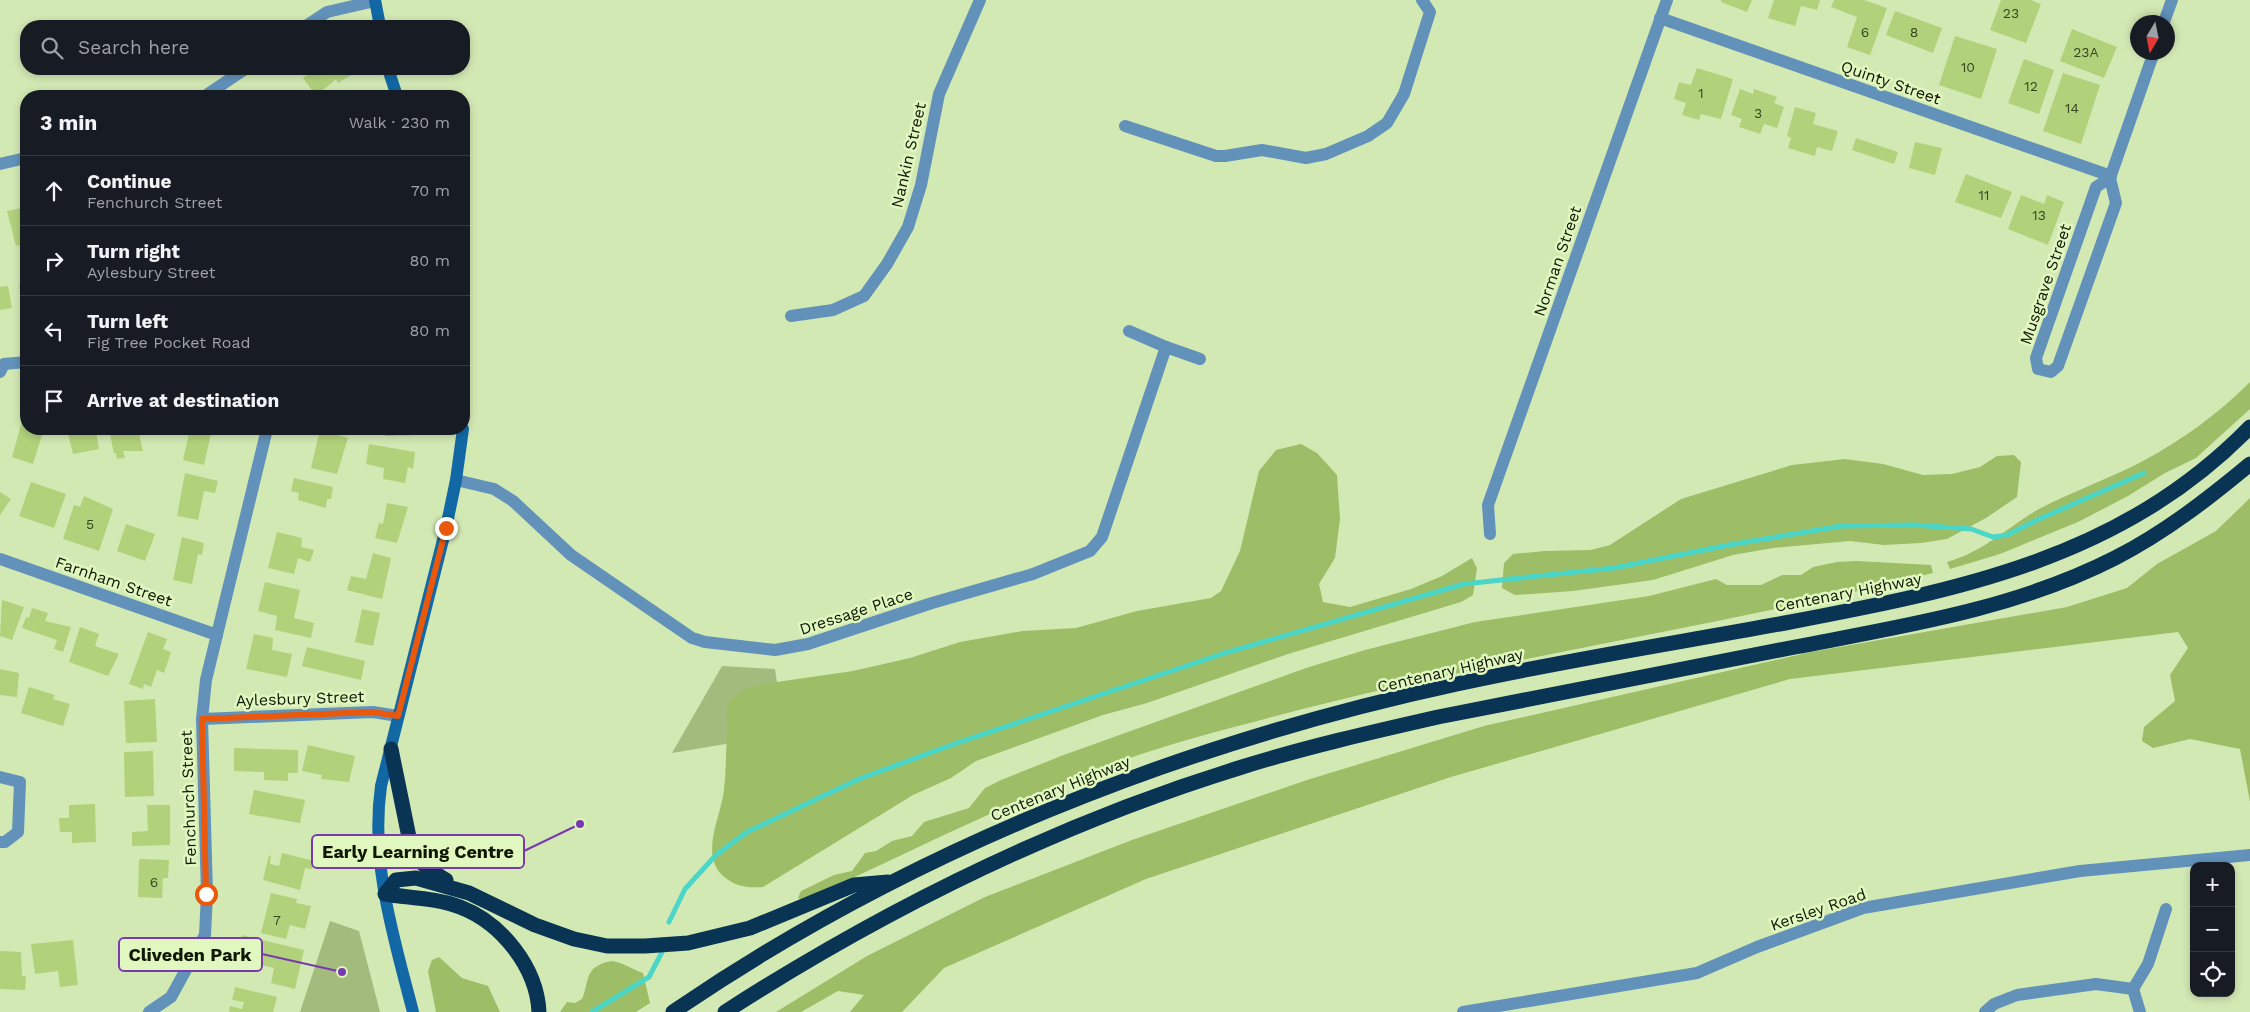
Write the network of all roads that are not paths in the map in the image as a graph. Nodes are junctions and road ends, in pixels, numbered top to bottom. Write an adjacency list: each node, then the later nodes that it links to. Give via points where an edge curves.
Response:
1 (980, 0): 19 (street, Nankin Street, via 939,94 908,227 887,264 864,296 833,310)
2 (1422, 0): 15 (street, via 1430,12 1404,94 1387,123 1343,147 1306,158 1268,151 1216,156)
3 (1667, 0): 7 (street, Norman Street)
4 (2172, 0): 6 (street)
5 (375, 1): 8 (street, via 327,12); 9 (main road)
6 (2167, 15)
7 (1660, 18): 18 (street, Quinty Street); 30 (street, Norman Street, via 1488,505)
8 (315, 20)
9 (379, 20)
10 (2151, 60): 18 (street, Musgrave Street)
11 (236, 75): 13 (street)
12 (390, 75): 14 (main road)
13 (215, 90)
14 (395, 90)
15 (1126, 126)
16 (20, 159): 17 (street)
17 (0, 164)
18 (2111, 177): 18 (street, Musgrave Street, via 2116,203 2058,366 2051,372 2038,369 2036,358 2096,187)
19 (791, 316)
20 (1129, 331): 21 (street)
21 (1166, 347): 22 (street); 29 (street, Dressage Place, via 1102,537 1090,551 1033,574 782,650 692,638 571,555 513,501 494,489)
22 (1200, 359)
23 (20, 363): 24 (street, via 4,364)
24 (0, 372)
25 (2250, 427): 39 (highway, Centenary Highway, via 2184,484 2122,522 2067,551 2001,575 1862,608 1456,684 1276,730 1098,790 1031,817)
26 (265, 435): 32 (street, Fenchurch Street)
27 (461, 435): 29 (main road)
28 (2250, 464): 48 (highway, via 2160,532 2116,558 2029,595 1923,622 1376,731 1240,768 1154,798 982,869 821,953)
29 (456, 480): 33 (main road)
30 (1490, 534)
31 (0, 558): 32 (street, Farnham Street)
32 (217, 635): 34 (street, Fenchurch Street, via 206,680)
33 (398, 716): 34 (street, Aylesbury Street, via 373,712); 35 (main road)
34 (202, 719): 44 (street, Fenchurch Street, via 205,936 172,997)
35 (390, 749): 40 (highway, via 416,857 428,870); 41 (main road, via 381,786 377,825)
36 (0, 777): 37 (street, via 20,782 18,832)
37 (0, 842)
38 (2250, 855): 49 (street, Kersley Road, via 2080,871 1863,908 1697,973)
39 (895, 881): 40 (highway, via 854,885 779,918 715,937 688,943 645,946 607,946 574,939 535,925); 47 (highway, Centenary Highway, via 788,940)
40 (469, 893): 41 (highway, via 407,877 396,880)
41 (385, 894): 45 (main road); 46 (highway, via 448,903 474,914 491,926 509,943 529,971)
42 (2166, 908): 43 (street, via 2148,964)
43 (2133, 989): 50 (street, via 2096,984 2018,995 1994,1004); 51 (street)
44 (153, 1010)
45 (412, 1012)
46 (539, 1012)
47 (672, 1012)
48 (725, 1012)
49 (1463, 1012)
50 (1985, 1012)
51 (2140, 1012)

